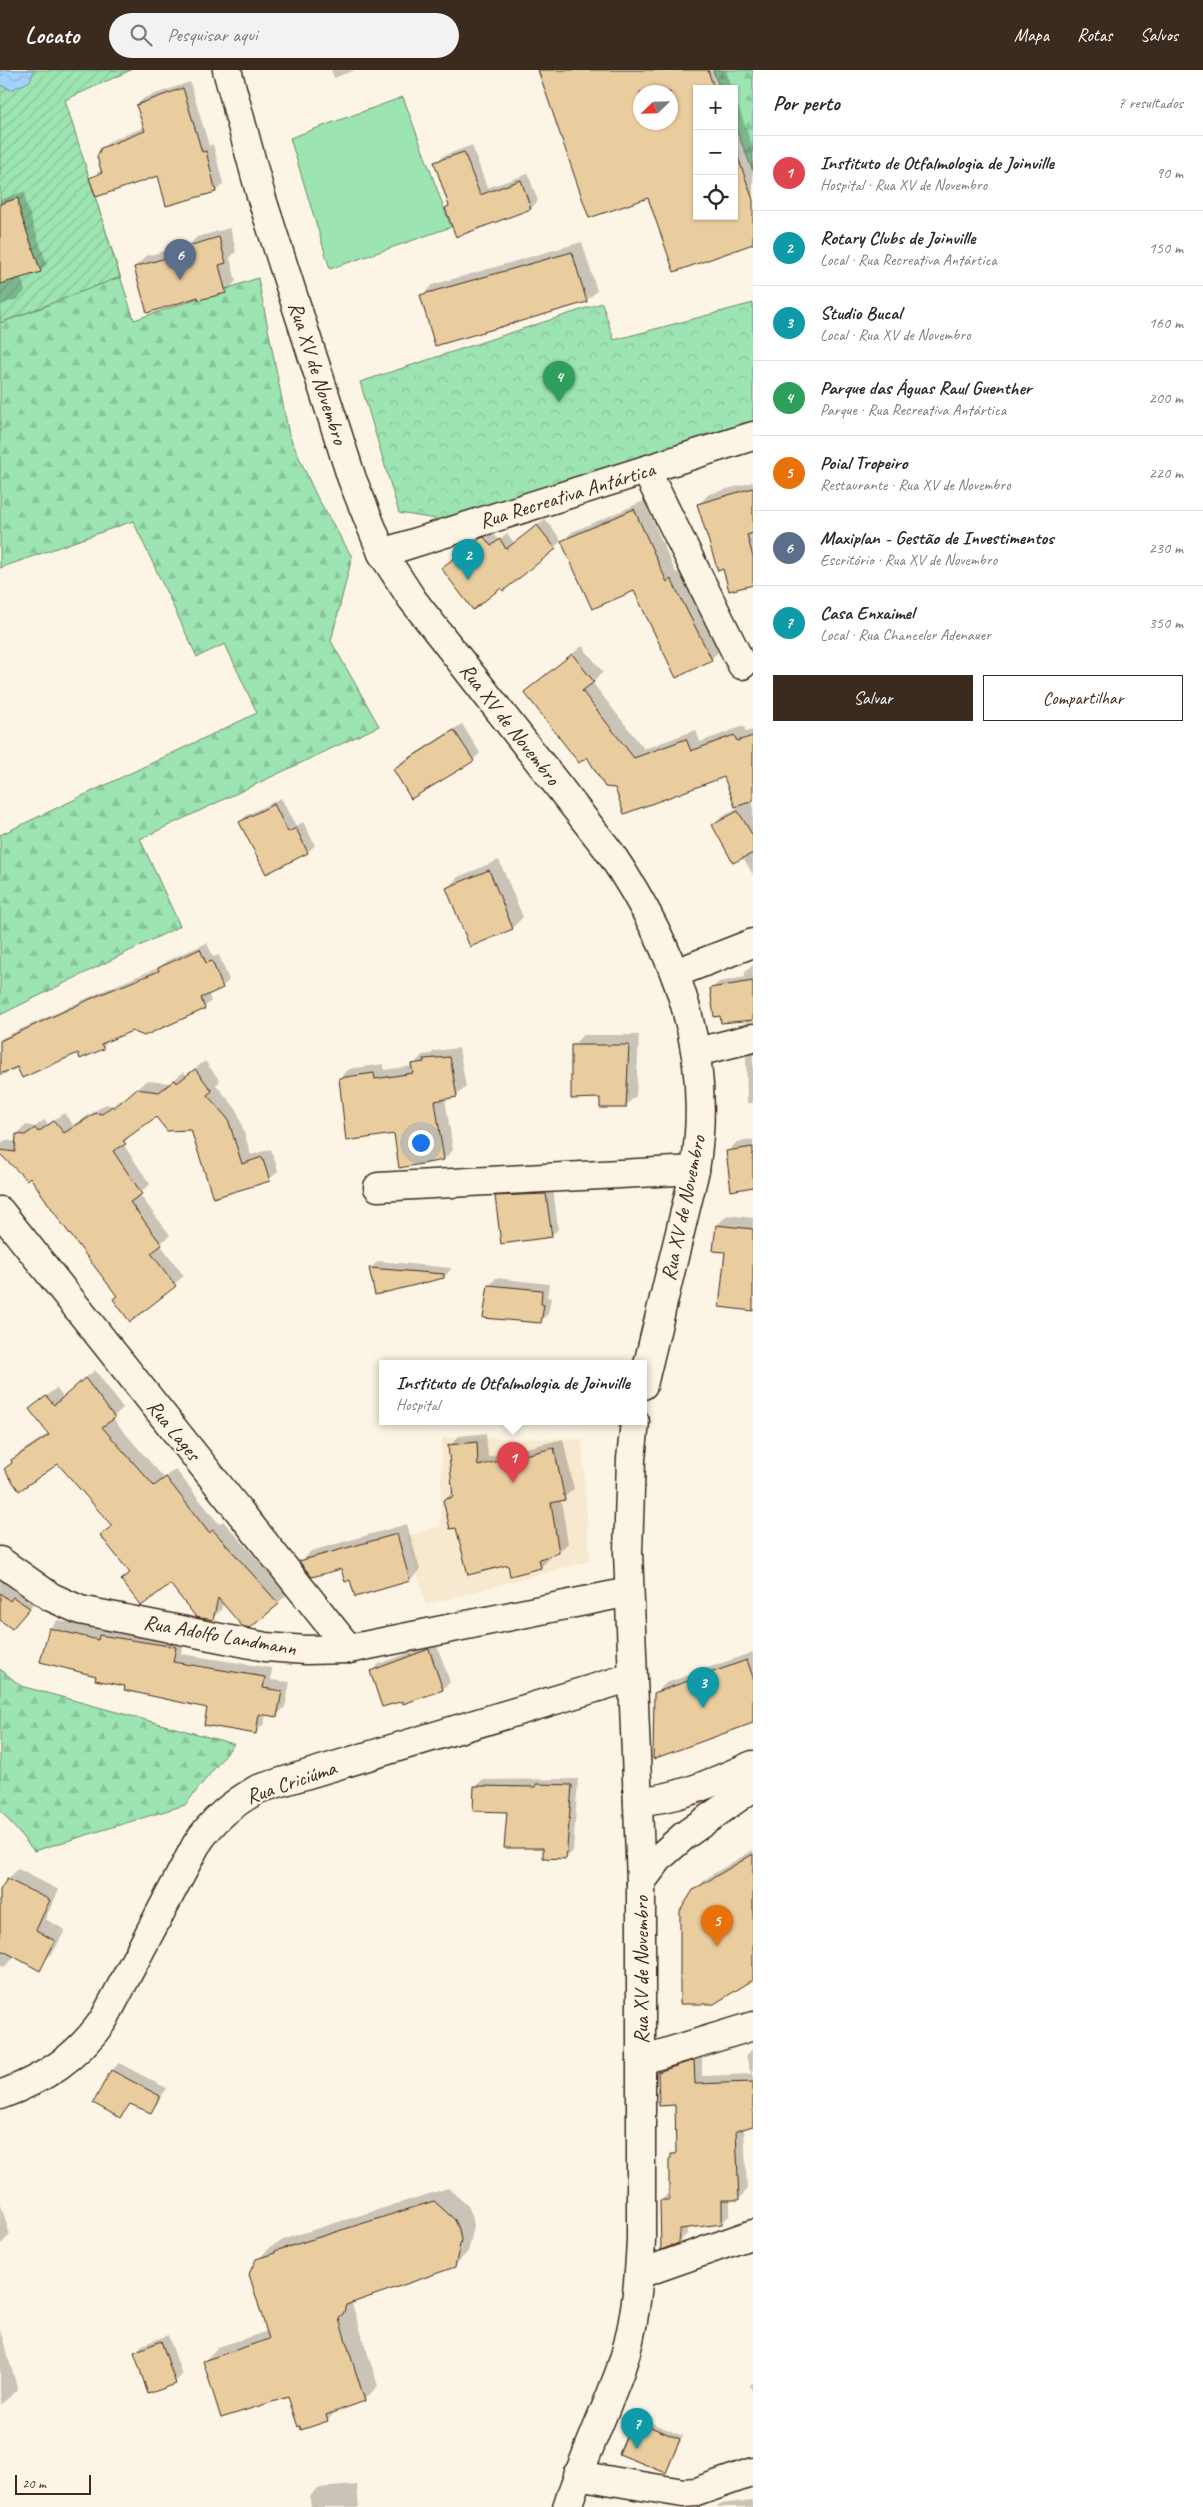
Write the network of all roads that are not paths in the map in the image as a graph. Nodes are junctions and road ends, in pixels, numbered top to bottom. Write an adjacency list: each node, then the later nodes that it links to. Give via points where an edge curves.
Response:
1 (227, 70): 4 (street, Rua XV de Novembro, via 273,234 352,479)
2 (753, 436): 3 (street, Rua Recreativa Antártica)
3 (646, 470): 4 (street, Rua Recreativa Antártica); 5 (street)
4 (382, 553): 7 (street, Rua XV de Novembro, via 412,599 609,851 661,937)
5 (742, 665)
6 (753, 943): 7 (street)
7 (676, 973): 9 (street, Rua XV de Novembro)
8 (753, 1038): 9 (street)
9 (697, 1052): 10 (street, Rua XV de Novembro, via 701,1096)
10 (695, 1170): 11 (street); 13 (street, Rua XV de Novembro)
11 (378, 1187)
12 (0, 1211): 17 (street, Rua Lages)
13 (647, 1368)
14 (636, 1425): 16 (street, Rua XV de Novembro, via 629,1494)
15 (0, 1561): 17 (street, Rua Adolfo Landmann, via 51,1597 80,1610 266,1647 306,1650)
16 (629, 1592): 17 (street, Rua Adolfo Landmann); 18 (street, Rua XV de Novembro)
17 (349, 1648)
18 (632, 1677): 21 (street, Rua XV de Novembro); 25 (street, Rua Criciúma, via 258,1789 237,1801 207,1828 196,1845 92,2037 43,2077)
19 (753, 1764): 21 (street, via 688,1793 661,1800)
20 (753, 1787): 22 (street, via 685,1835 660,1857)
21 (638, 1801): 22 (street, Rua XV de Novembro)
22 (641, 1882): 24 (street, Rua XV de Novembro)
23 (753, 2026): 24 (street)
24 (642, 2060): 27 (street, Rua XV de Novembro)
25 (0, 2095)
26 (753, 2234): 27 (street)
27 (639, 2274): 29 (street, Rua XV de Novembro, via 620,2370)
28 (753, 2472): 29 (street, via 696,2492 683,2493)
29 (577, 2475): 30 (street, Rua XV de Novembro)
30 (566, 2507)

